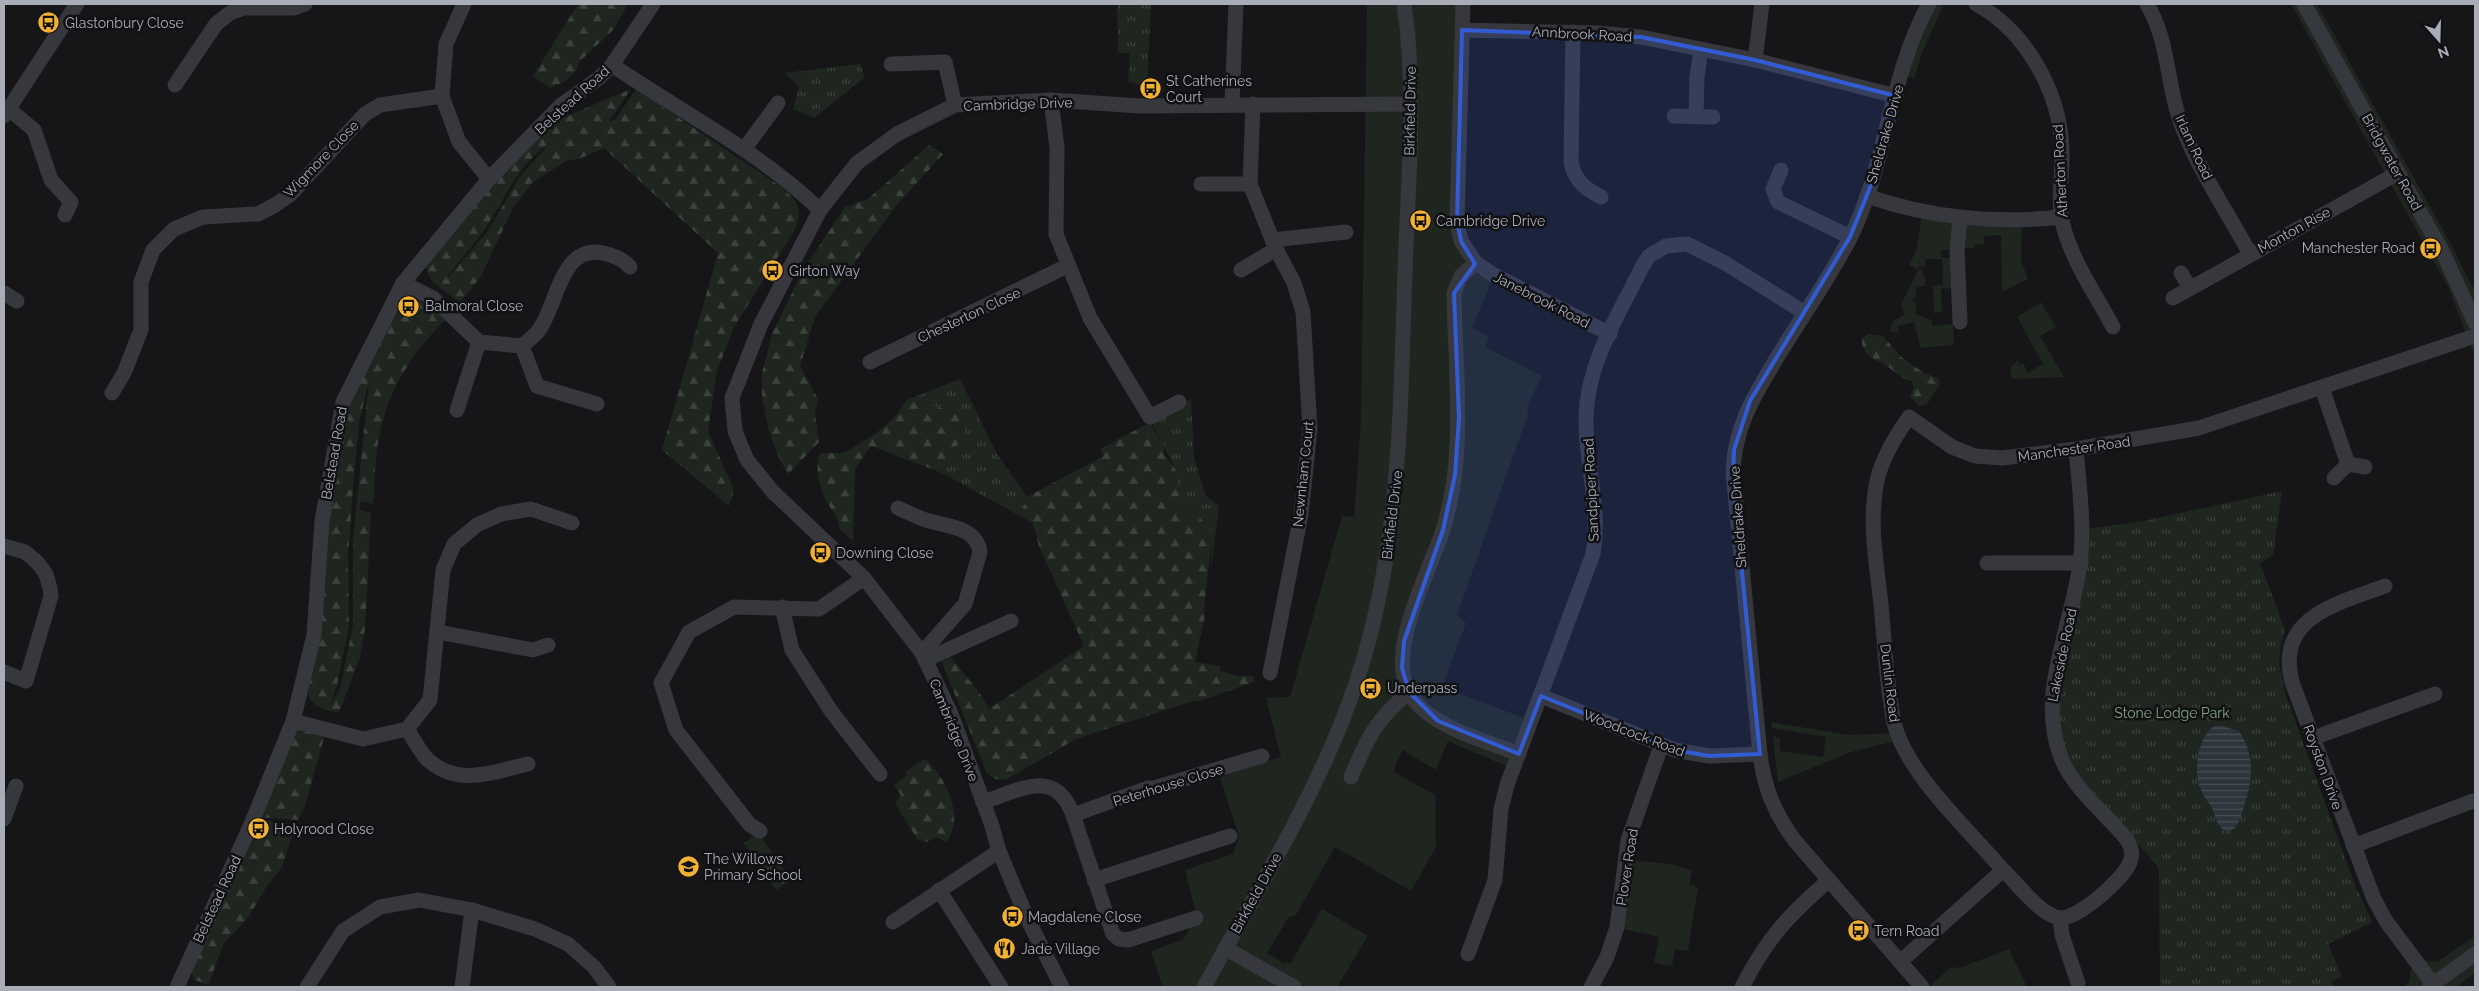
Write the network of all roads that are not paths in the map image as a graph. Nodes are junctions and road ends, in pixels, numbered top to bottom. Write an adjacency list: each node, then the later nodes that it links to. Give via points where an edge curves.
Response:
1 (77, 4): 28 (street)
2 (305, 4): 19 (street, via 294,8 244,8 222,17)
3 (464, 4): 20 (street, via 446,44)
4 (653, 4): 18 (street, Belstead Road)
5 (1236, 4): 24 (street)
6 (1404, 4): 26 (street, Birkfield Drive, via 1411,64)
7 (1463, 4): 13 (street)
8 (1762, 4): 16 (street)
9 (1929, 4): 21 (street, Sheldrake Drive, via 1909,52)
10 (1976, 4): 43 (street, Atherton Road, via 2001,21 2020,41 2050,93 2061,136)
11 (2147, 4): 47 (street, Irlam Road, via 2163,41 2182,127)
12 (2308, 5): 34 (street, Bridgwater Road)
13 (1462, 30): 14 (street, Annbrook Road); 48 (street, via 1457,221 1461,241)
14 (1573, 32): 15 (street, Annbrook Road, via 1641,37); 39 (street, via 1571,161 1580,183)
15 (1701, 49): 16 (street, Annbrook Road); 30 (street)
16 (1755, 60): 21 (street, Annbrook Road)
17 (892, 64): 27 (street, Cambridge Drive, via 945,62)
18 (612, 65): 32 (street); 35 (street, Belstead Road, via 561,106)
19 (175, 85)
20 (442, 96): 35 (street, via 459,142); 68 (street, Wigmore Close, via 380,105 365,114 291,194 258,214 203,216 174,229 153,250 141,282 140,330 124,373)
21 (1896, 96): 38 (street, Sheldrake Drive)
22 (1051, 100): 24 (street, Cambridge Drive, via 1140,106); 27 (street, Cambridge Drive); 49 (street, via 1057,148 1056,234)
23 (778, 102): 32 (street)
24 (1232, 103): 25 (street, Cambridge Drive)
25 (1253, 104): 26 (street, Cambridge Drive); 37 (street, Newnham Court)
26 (1411, 104): 121 (street, Birkfield Drive, via 1400,441 1391,540 1380,595 1359,674 1335,741 1305,803)
27 (955, 106): 40 (street, Cambridge Drive, via 897,134 857,163)
28 (7, 113): 41 (street, via 34,130 51,180 71,202)
29 (1674, 116): 30 (street)
30 (1696, 117): 31 (street)
31 (1712, 117)
32 (745, 148): 40 (street, via 792,183)
33 (1781, 170): 45 (street, via 1773,189 1778,202)
34 (2398, 173): 47 (street, Monton Rise); 60 (street, Bridgwater Road, via 2452,269)
35 (489, 179): 53 (street, Belstead Road)
36 (1201, 184): 37 (street)
37 (1250, 184): 46 (street, Newnham Court)
38 (1867, 196): 42 (street, via 1912,209); 45 (street, Sheldrake Drive)
39 (1601, 197)
40 (820, 210): 82 (street, Cambridge Drive, via 761,324 732,398 734,423 747,460 773,492)
41 (65, 215)
42 (1960, 217): 43 (street, via 2001,220); 59 (street, via 1957,249)
43 (2062, 217): 61 (street, Atherton Road, via 2074,254)
44 (1346, 232): 46 (street)
45 (1850, 237): 58 (street, Sheldrake Drive)
46 (1274, 244): 51 (street); 90 (street, Newnham Court, via 1294,283 1303,312 1310,429 1301,515)
47 (2250, 254): 54 (street, Monton Rise)
48 (1476, 263): 62 (street, Janebrook Road); 91 (street, via 1461,276 1454,293 1457,455 1445,524 1404,641 1402,668)
49 (1067, 266): 66 (street, Chesterton Close); 69 (street, via 1090,318 1150,417)
50 (630, 267): 65 (street, via 624,260 597,251 580,256 569,264 539,330)
51 (1241, 270)
52 (2181, 272): 54 (street)
53 (403, 283): 64 (street, via 433,298); 94 (street, Belstead Road, via 343,402 322,521 314,636)
54 (2190, 288): 56 (street, Monton Rise)
55 (4, 293): 57 (street)
56 (2173, 298)
57 (17, 301)
58 (1805, 313): 62 (street, Sandpiper Road, via 1695,247 1678,244 1658,250 1646,260); 99 (street, Sheldrake Drive, via 1750,401 1734,450 1733,481)
59 (1960, 322)
60 (2475, 323)
61 (2113, 327)
62 (1610, 334): 93 (street, Sandpiper Road, via 1593,371 1587,400 1596,526 1593,554)
63 (2475, 336): 67 (street, Manchester Road)
64 (479, 342): 65 (street); 71 (street)
65 (522, 346): 70 (street, via 536,386)
66 (870, 362)
67 (2322, 388): 73 (street, Manchester Road, via 2199,428); 74 (street)
68 (112, 392)
69 (1179, 402)
70 (597, 404)
71 (457, 410)
72 (1909, 418): 73 (street, Manchester Road, via 1952,447 1975,456 2002,458); 113 (street, Dunlin Road, via 1894,438 1877,478 1874,506 1892,712 1900,740 1920,776)
73 (2076, 449): 81 (street, Lakeside Road, via 2082,538)
74 (2348, 464): 75 (street); 76 (street)
75 (2365, 467)
76 (2334, 478)
77 (898, 508): 88 (street, via 923,519 958,528 979,544 980,552 966,604)
78 (572, 523): 86 (street, via 531,509 501,514 477,525 454,544 443,570)
79 (4, 546): 89 (street, via 25,552 37,562 46,574 51,596 26,681)
80 (1987, 563): 81 (street)
81 (2080, 563): 119 (street, Lakeside Road, via 2052,698 2053,728 2068,771 2125,837 2132,856 2122,874 2084,910 2071,917)
82 (864, 578): 84 (street, via 819,609); 88 (street, Cambridge Drive)
83 (2385, 586): 96 (street, Royston Drive, via 2318,612 2305,623 2292,642 2289,672)
84 (782, 607): 102 (street, via 792,650 831,711); 109 (street, via 734,607 689,632 661,683 676,730 750,825)
85 (1011, 621): 88 (street)
86 (438, 632): 87 (street, via 533,650); 95 (street, via 430,700)
87 (548, 644)
88 (923, 657): 106 (street, Cambridge Drive, via 951,714)
89 (4, 672)
90 (1270, 673)
91 (1409, 692): 98 (street, via 1423,710 1438,721); 103 (street, via 1374,727)
92 (2435, 694): 96 (street)
93 (1541, 696): 97 (street, Woodcock Road); 98 (street, Sandpiper Road)
94 (293, 721): 95 (street, via 363,739); 127 (street, Belstead Road, via 252,822)
95 (407, 729): 101 (street, via 427,758 455,776 478,776)
96 (2313, 738): 111 (street, Royston Drive)
97 (1662, 746): 99 (street, Woodcock Road, via 1709,756); 135 (street, Plover Road, via 1628,840 1617,928)
98 (1519, 754): 122 (street, Sandpiper Road, via 1501,809 1495,880)
99 (1760, 754): 115 (street, Sheldrake Drive, via 1766,787 1778,816)
100 (1262, 756): 107 (street, Peterhouse Close, via 1148,788)
101 (528, 764)
102 (880, 774)
103 (1350, 777)
104 (16, 786): 108 (street)
105 (2474, 801): 111 (street)
106 (983, 802): 107 (street, via 1040,784 1056,789 1068,802); 112 (street, Cambridge Drive)
107 (1073, 815): 114 (street)
108 (4, 819)
109 (760, 831)
110 (1230, 836): 114 (street)
111 (2352, 846): 126 (street, Royston Drive, via 2380,911)
112 (999, 851): 116 (street); 132 (street, Cambridge Drive, via 1026,918)
113 (2004, 870): 119 (street, via 2046,913); 124 (street)
114 (1094, 880): 118 (street, via 1113,934 1119,939 1128,940)
115 (1829, 880): 124 (street, Sheldrake Drive); 136 (street, via 1770,938)
116 (939, 890): 120 (street); 131 (street)
117 (472, 910): 128 (street, via 419,900 380,907 342,931); 129 (street); 130 (street, via 536,929 568,944 594,967)
118 (1196, 918)
119 (2060, 918): 125 (street, via 2062,935)
120 (893, 922)
121 (1225, 948): 133 (street, Birkfield Drive); 134 (street)
122 (1468, 954)
123 (2475, 954): 126 (street)
124 (1900, 962): 137 (street, Sheldrake Drive)
125 (2078, 983)
126 (2431, 986)
127 (177, 987)
128 (307, 987)
129 (462, 987)
130 (609, 987)
131 (1001, 987)
132 (1062, 987)
133 (1204, 987)
134 (1294, 987)
135 (1592, 987)
136 (1742, 987)
137 (1922, 987)

